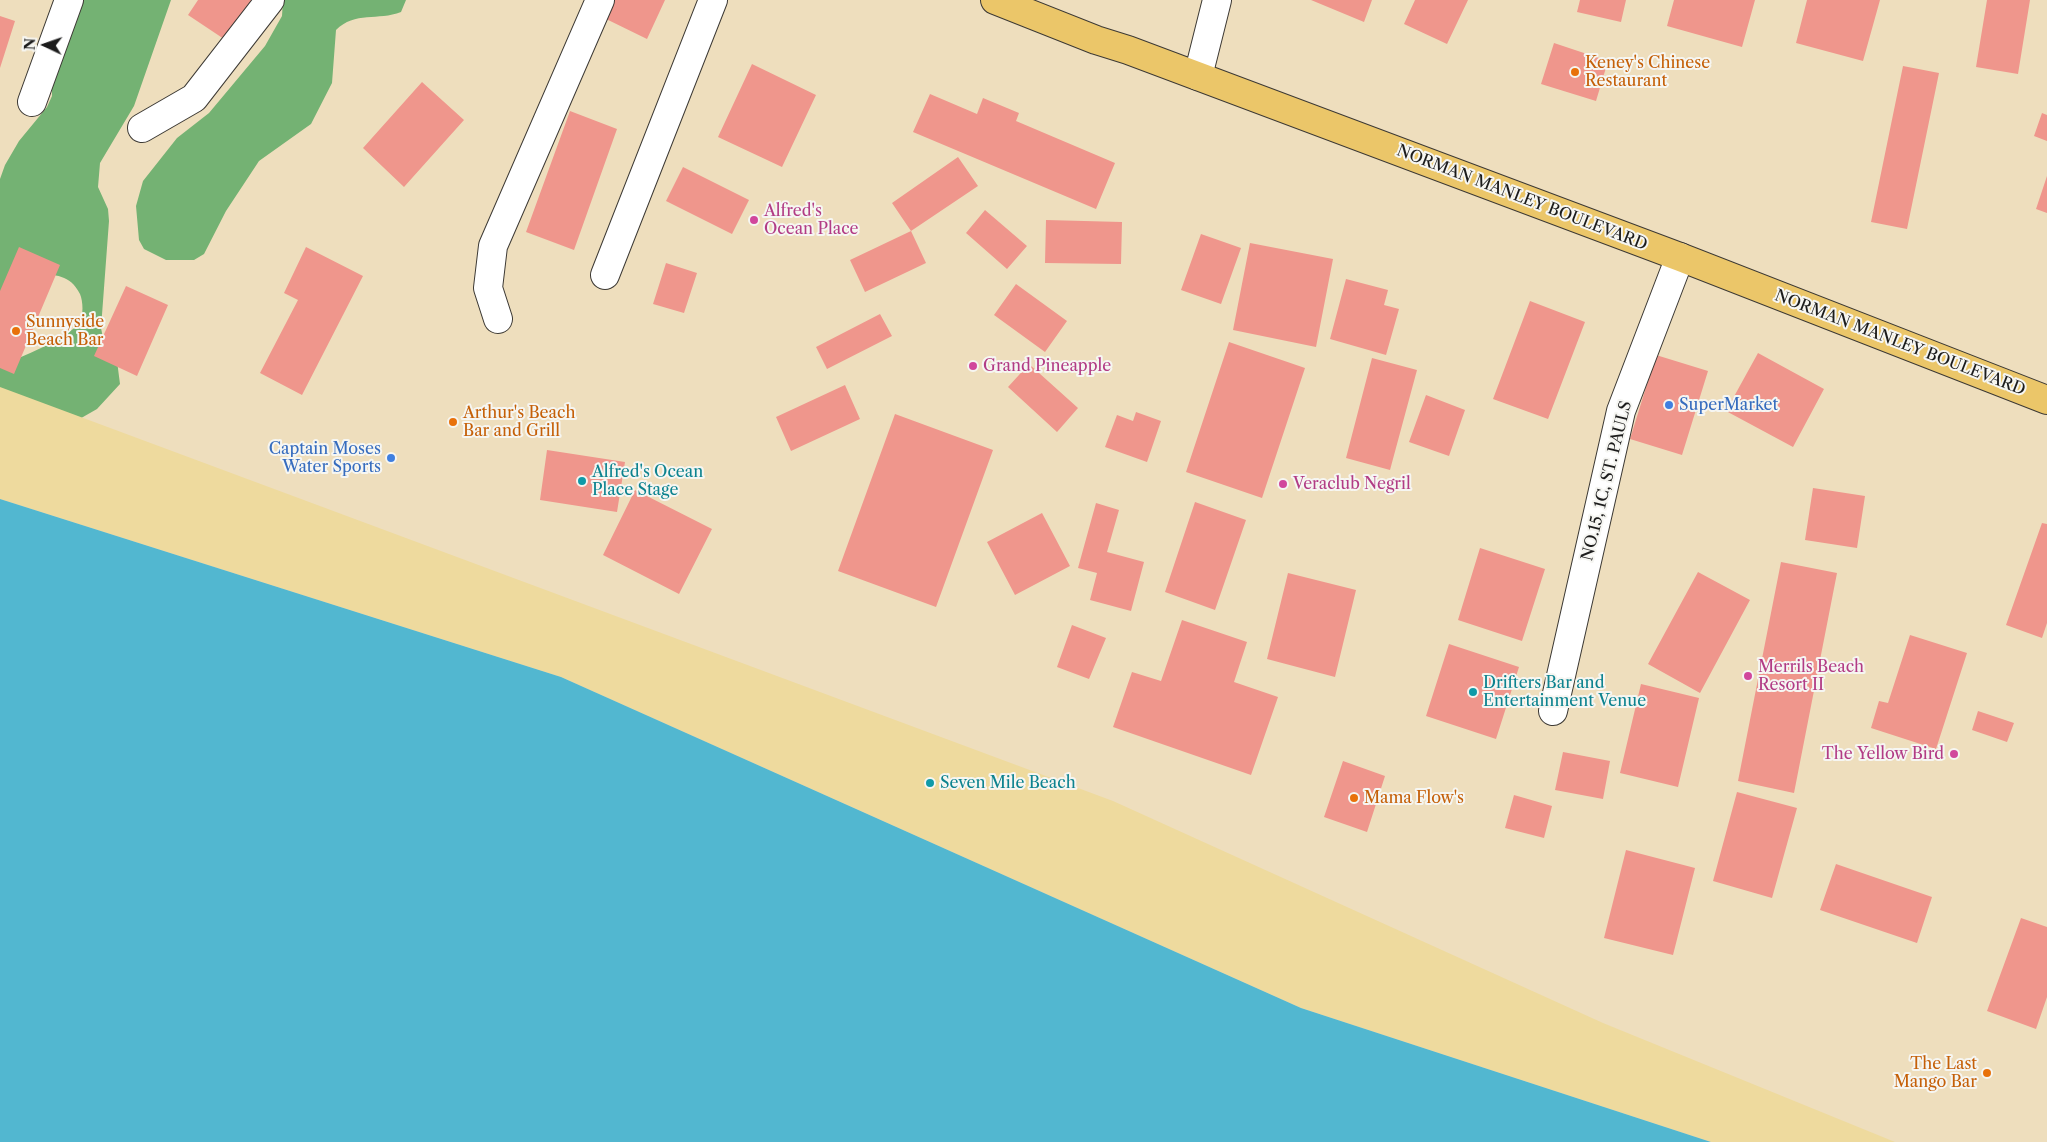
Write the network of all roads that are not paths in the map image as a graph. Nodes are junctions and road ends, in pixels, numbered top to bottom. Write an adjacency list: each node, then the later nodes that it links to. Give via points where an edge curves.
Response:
1 (69, 0): 8 (street)
2 (270, 0): 9 (street, via 194,98)
3 (600, 0): 12 (street, via 493,246 488,288)
4 (713, 0): 11 (street)
5 (995, 0): 7 (main road, NORMAN MANLEY BOULEVARD)
6 (1217, 0): 7 (street)
7 (1198, 76): 10 (main road, NORMAN MANLEY BOULEVARD)
8 (32, 102)
9 (142, 128)
10 (1680, 257): 13 (main road, NORMAN MANLEY BOULEVARD); 14 (street, NO.15, 1C, ST. PAULS, via 1621,411)
11 (605, 275)
12 (498, 319)
13 (2047, 400)
14 (1553, 711)

